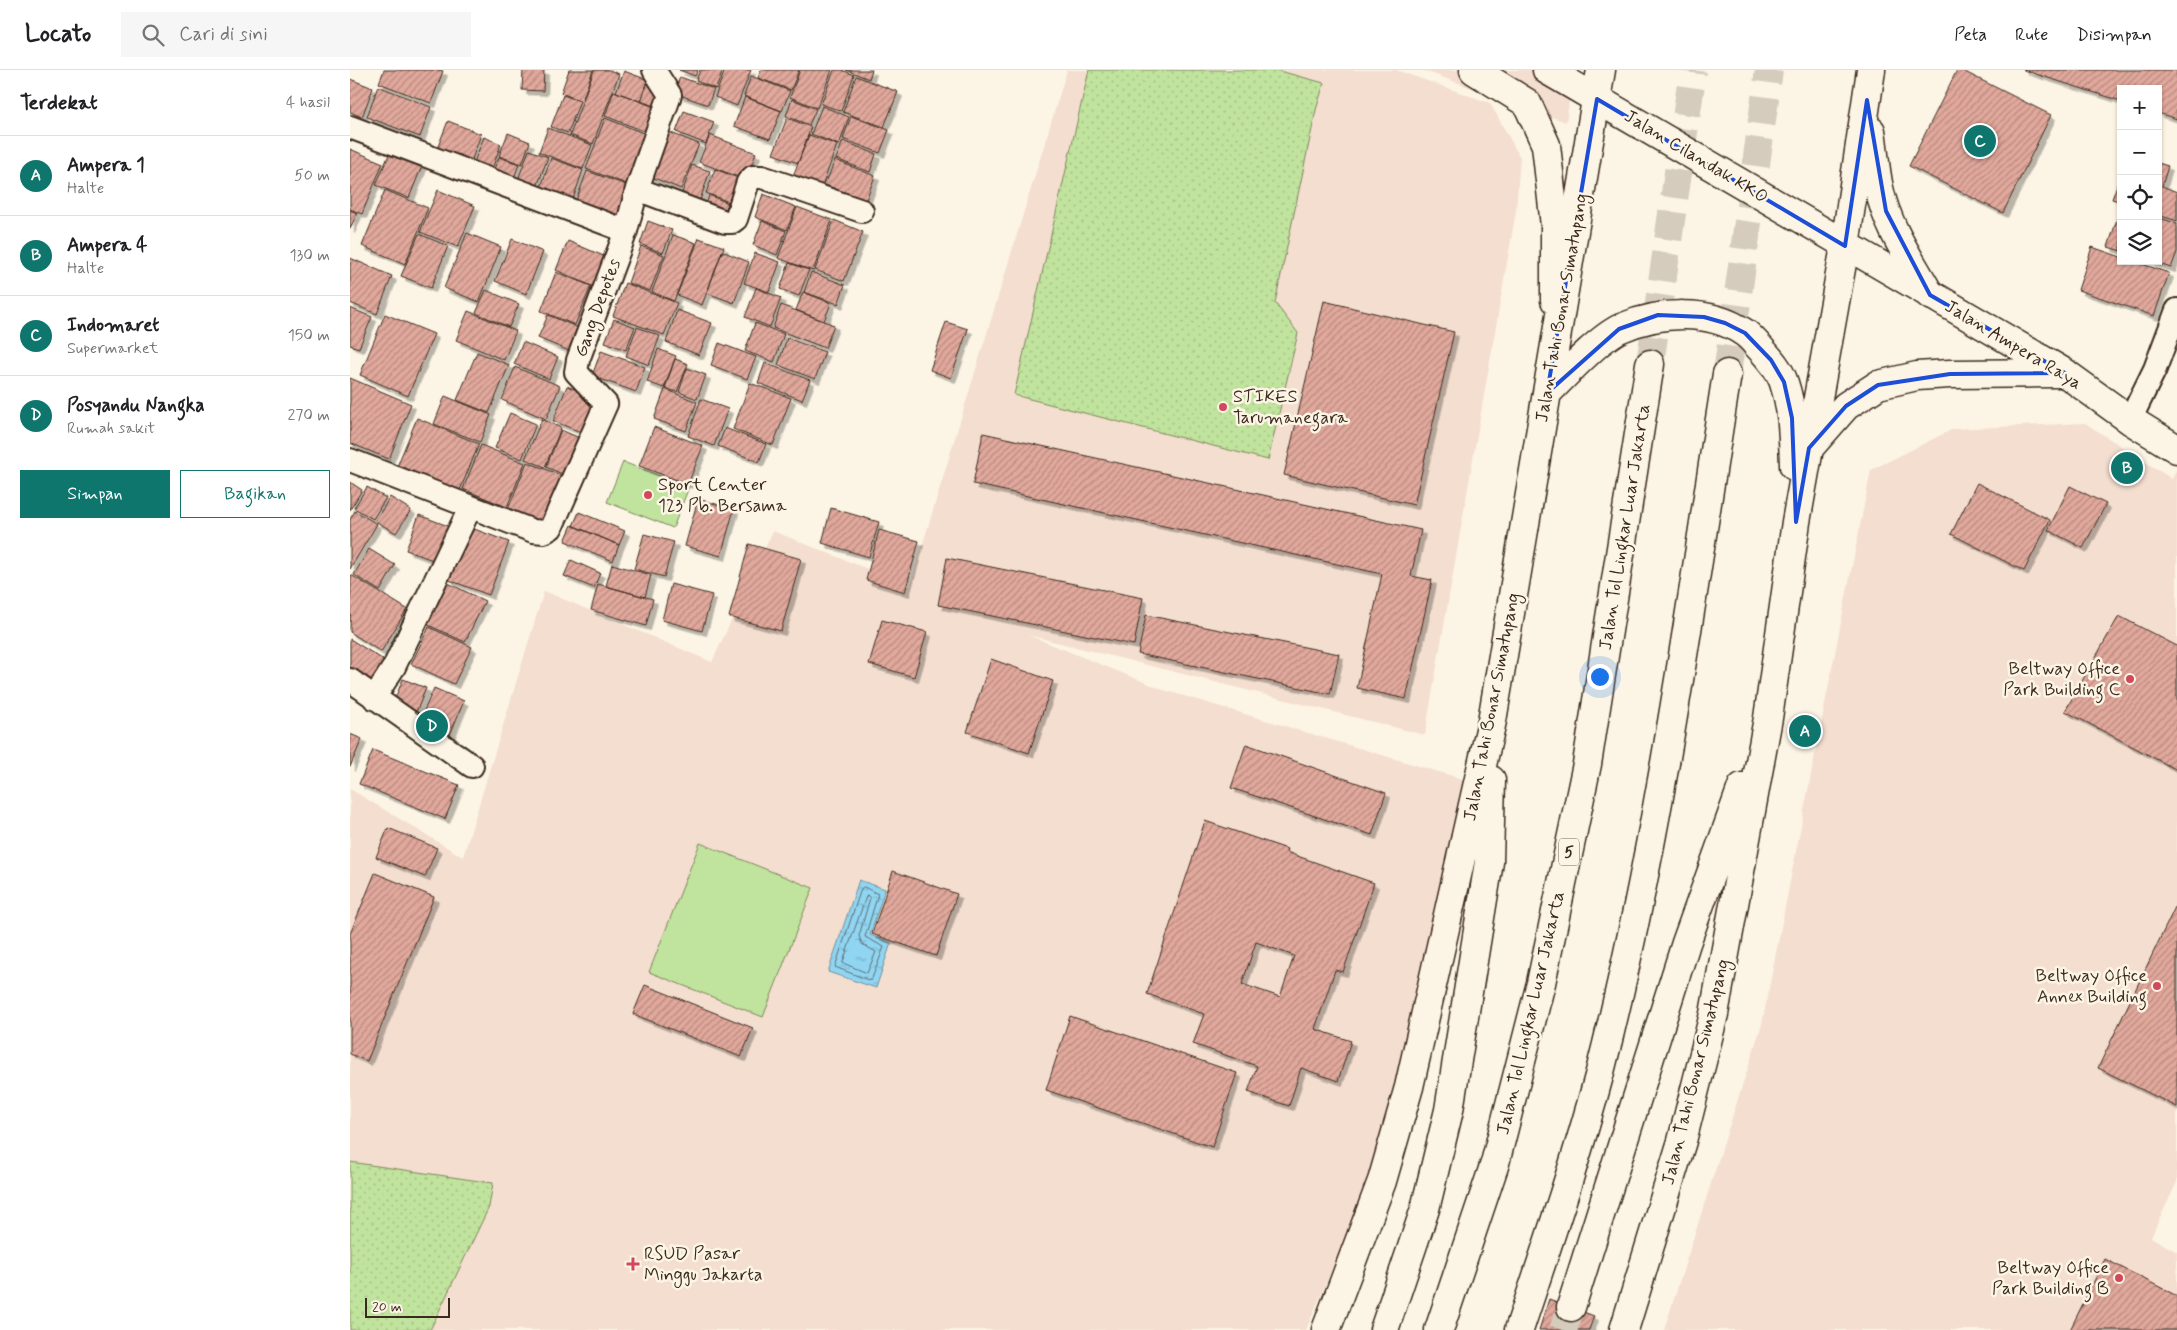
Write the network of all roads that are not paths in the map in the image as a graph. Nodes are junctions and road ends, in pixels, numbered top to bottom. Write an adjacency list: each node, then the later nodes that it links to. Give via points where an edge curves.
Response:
1 (654, 70): 9 (street, Gang Depotes, via 670,95)
2 (1474, 70): 15 (main road, via 1527,103 1546,145 1555,226)
3 (1547, 70): 6 (main road, Jalan Cilandak KKO)
4 (1601, 70): 6 (main road, Jalan Tahi Bonar Simatupang)
5 (1871, 70): 7 (main road, Jalan Tahi Bonar Simatupang)
6 (1597, 99): 12 (main road, Jalan Cilandak KKO); 15 (main road, Jalan Tahi Bonar Simatupang)
7 (1867, 100): 12 (main road, Jalan Tahi Bonar Simatupang); 13 (main road, via 1879,188 1886,211)
8 (350, 126): 11 (street)
9 (637, 189): 10 (street, via 725,222 736,218 753,176); 11 (street, Gang Depotes)
10 (862, 211)
11 (626, 231): 24 (street, Gang Depotes, via 576,372 606,404 551,528 544,532 533,531)
12 (1845, 246): 13 (main road, Jalan Ampera Raya); 21 (main road, Jalan Tahi Bonar Simatupang)
13 (1930, 295): 17 (main road, Jalan Ampera Raya)
14 (2177, 310): 20 (street, via 2155,369)
15 (1555, 346): 19 (main road, Jalan Tahi Bonar Simatupang)
16 (1650, 364): 34 (main road, Jalan Tol Lingkar Luar Jakarta / 5, via 1587,764 1541,983 1497,1156)
17 (2065, 373): 20 (main road, Jalan Ampera Raya); 21 (main road, via 1916,376 1878,385 1846,406)
18 (1727, 374): 35 (main road, via 1664,772 1621,983 1572,1169)
19 (1547, 393): 25 (main road, via 1584,357 1620,329 1658,315 1704,316 1745,333 1771,360 1784,382 1792,418); 29 (main road, Jalan Tahi Bonar Simatupang)
20 (2130, 420): 22 (main road, Jalan Ampera Raya)
21 (1809, 448): 25 (main road, Jalan Tahi Bonar Simatupang)
22 (2177, 448)
23 (350, 460): 24 (street)
24 (470, 508): 27 (street, via 394,667)
25 (1796, 522): 28 (main road, Jalan Tahi Bonar Simatupang)
26 (350, 680): 27 (street)
27 (374, 698): 30 (street)
28 (1768, 718): 31 (main road, via 1686,943); 36 (main road, Jalan Tahi Bonar Simatupang, via 1714,1014 1682,1141)
29 (1492, 721): 32 (main road, Jalan Tahi Bonar Simatupang, via 1409,1087 1382,1181); 33 (main road, via 1489,862 1448,1110 1425,1209)
30 (472, 766)
31 (1571, 1307)
32 (1326, 1330)
33 (1384, 1330)
34 (1439, 1330)
35 (1519, 1330)
36 (1624, 1330)

